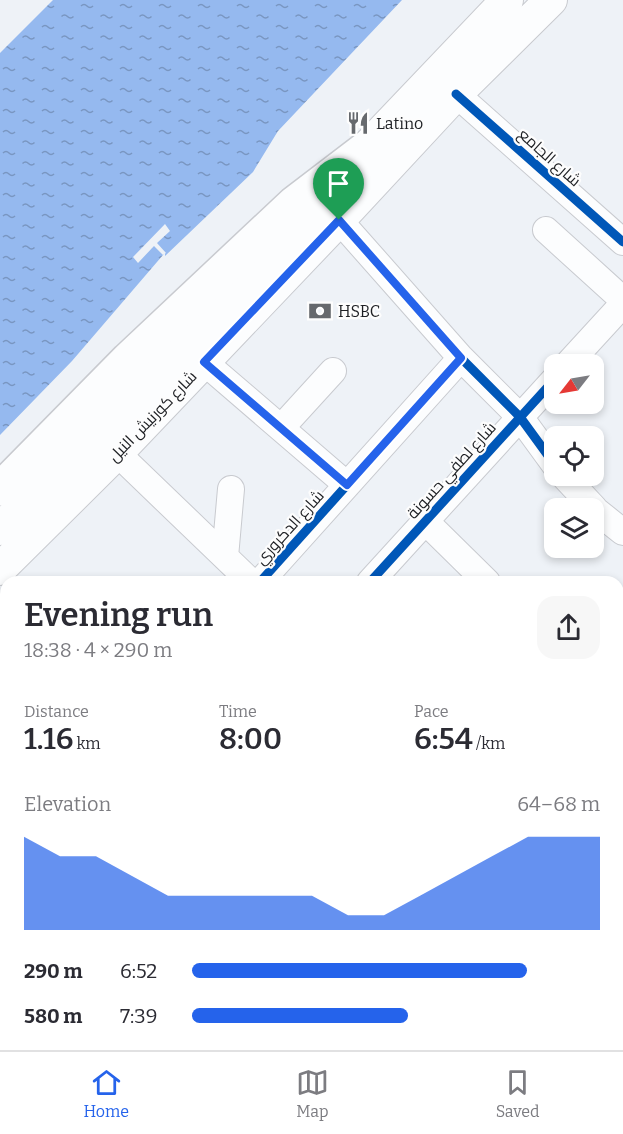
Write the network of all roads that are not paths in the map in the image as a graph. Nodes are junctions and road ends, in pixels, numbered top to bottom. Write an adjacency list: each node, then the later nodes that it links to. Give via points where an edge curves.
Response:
1 (507, 0): 4 (main road, شارع كورنيش النيل)
2 (551, 0): 3 (main road, شارع كورنيش النيل)
3 (456, 94): 5 (main road, شارع كورنيش النيل); 7 (street, شارع الجامع)
4 (366, 148): 20 (highway, via 294,203 128,359); 25 (main road, شارع كورنيش النيل, via 322,201)
5 (339, 220): 10 (street); 11 (main road, شارع كورنيش النيل)
6 (546, 230): 8 (street)
7 (623, 242)
8 (621, 310): 9 (street)
9 (578, 354)
10 (461, 358): 14 (street); 18 (street, شارع الدكروري)
11 (204, 362): 15 (street); 17 (main road, شارع كورنيش النيل)
12 (333, 371): 15 (street)
13 (544, 391): 14 (street, شارع لطفي حسونة)
14 (519, 417): 16 (street); 24 (street, شارع لطفي حسونة)
15 (281, 428): 18 (street)
16 (544, 450)
17 (117, 453): 27 (main road, شارع كورنيش النيل); 28 (street)
18 (347, 485): 28 (street, شارع الدكروري)
19 (573, 486): 22 (street)
20 (0, 489)
21 (231, 489): 28 (street)
22 (584, 498)
23 (604, 517): 26 (street)
24 (426, 521): 29 (street, شارع لطفي حسونة); 30 (street)
25 (0, 529)
26 (623, 532)
27 (0, 569)
28 (242, 575)
29 (376, 576)
30 (481, 576)

